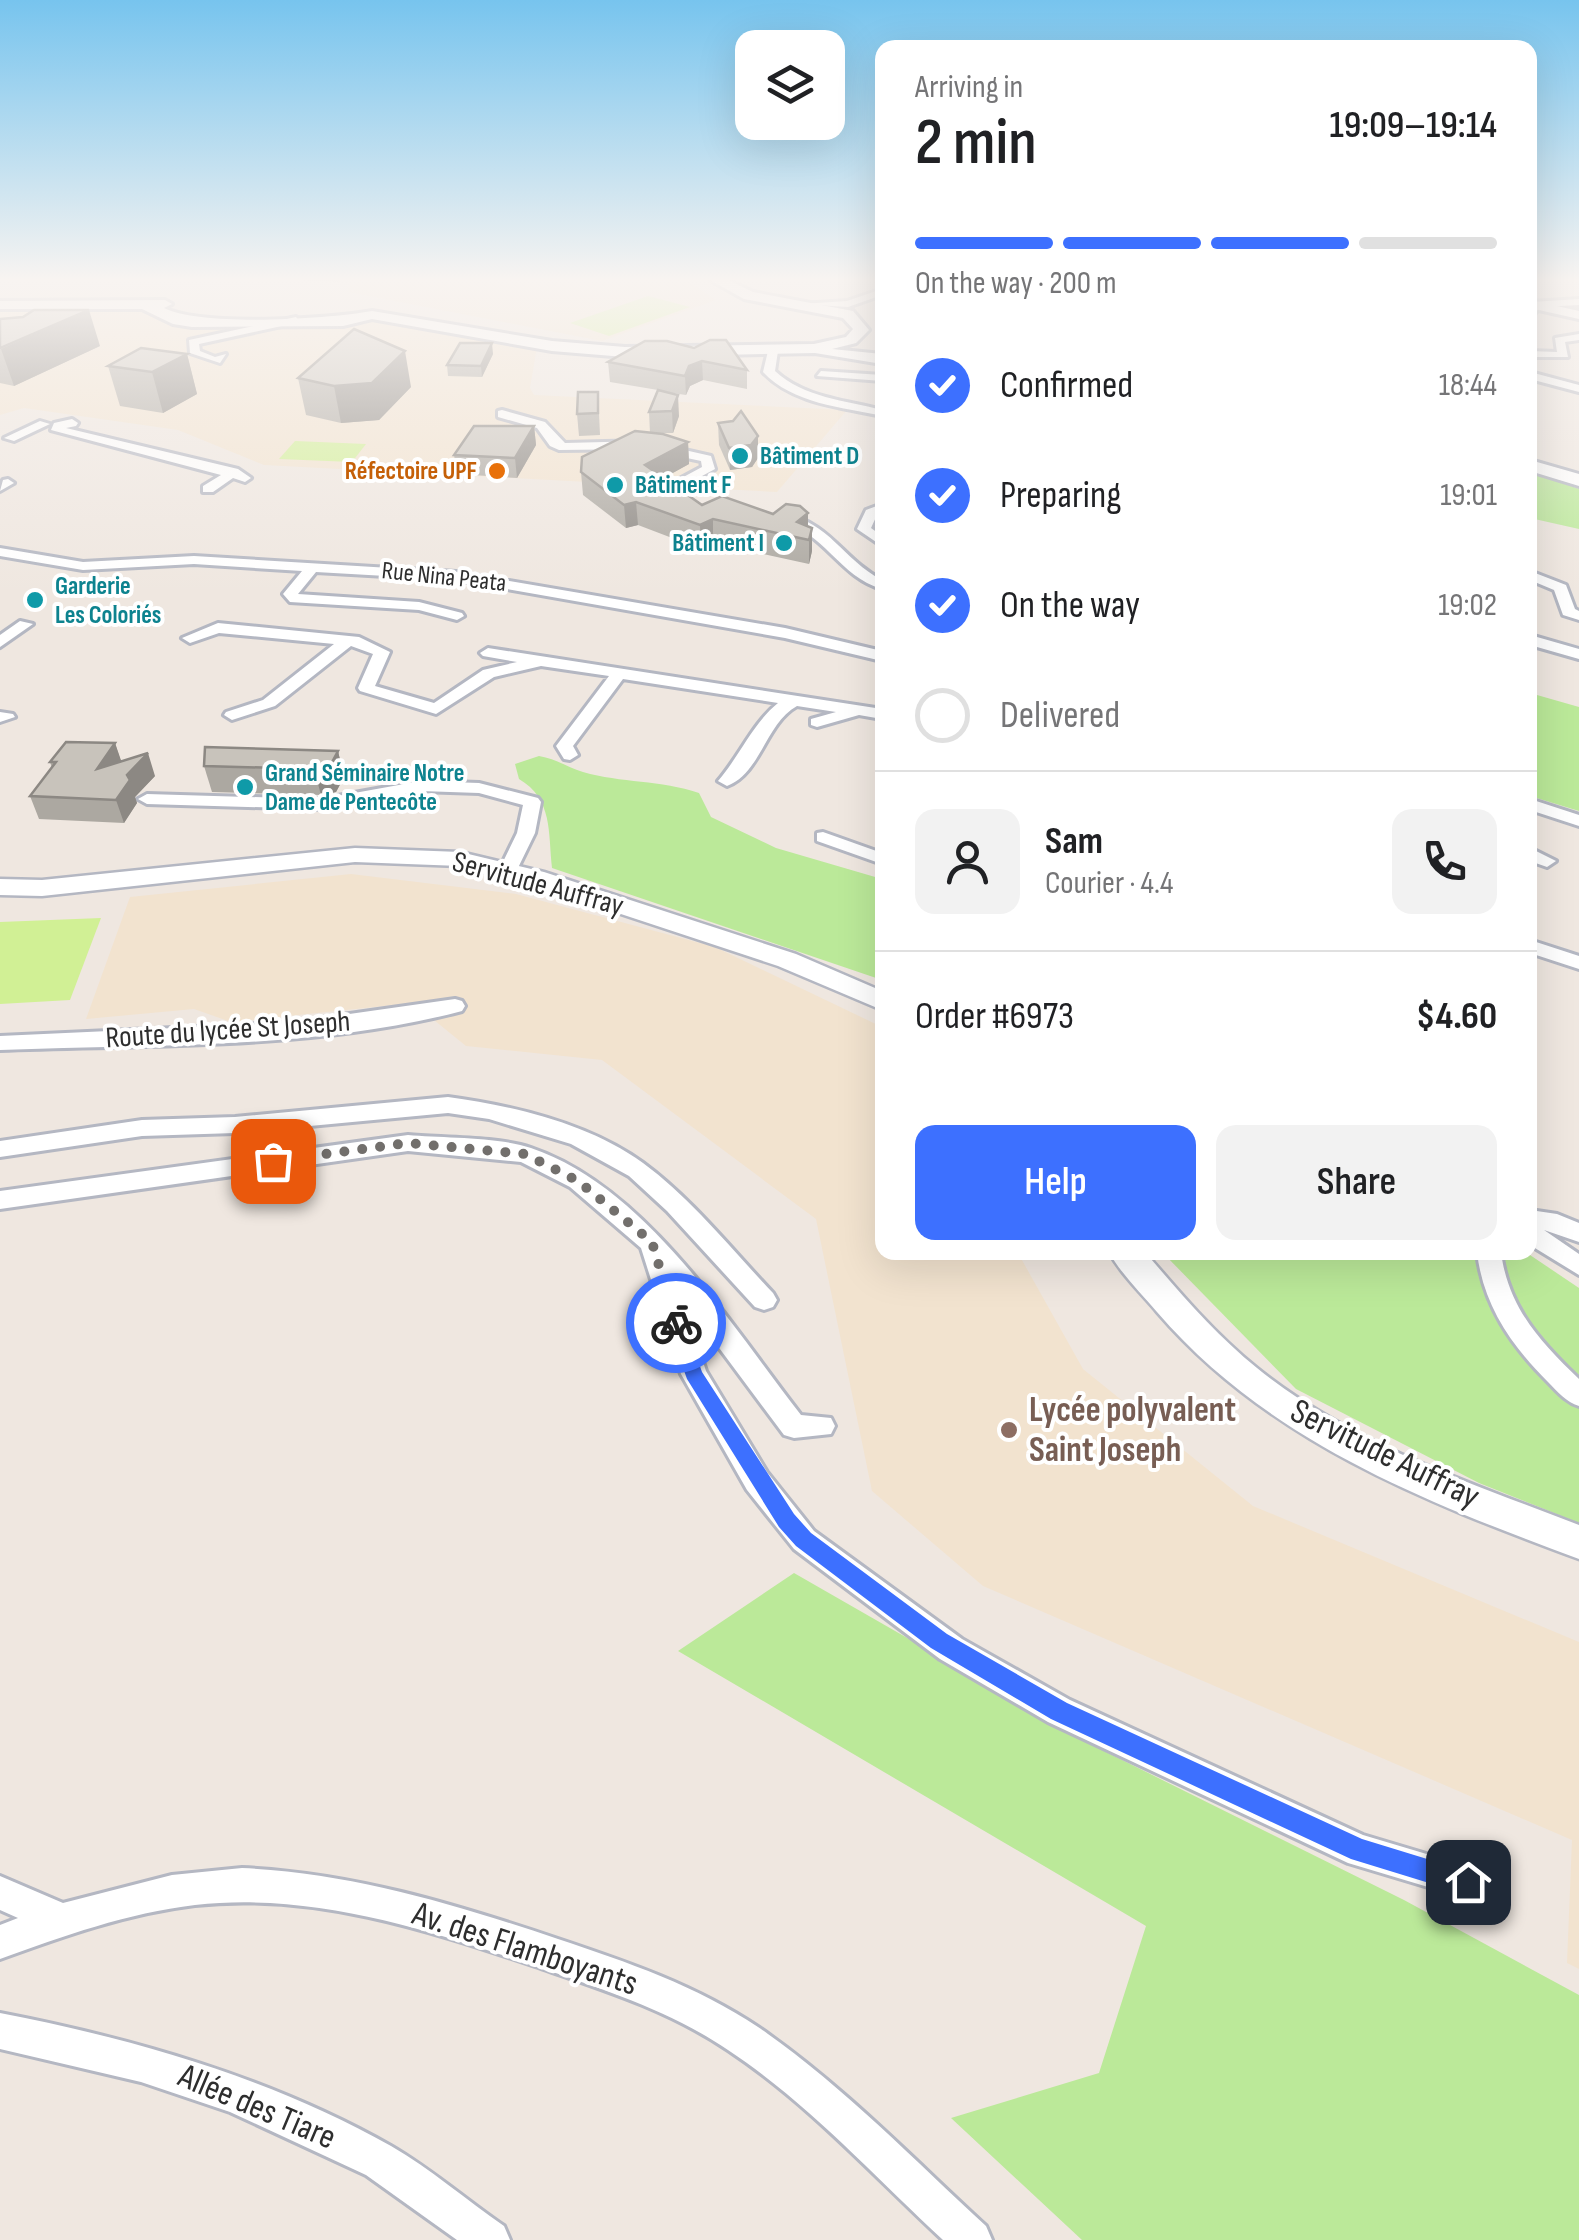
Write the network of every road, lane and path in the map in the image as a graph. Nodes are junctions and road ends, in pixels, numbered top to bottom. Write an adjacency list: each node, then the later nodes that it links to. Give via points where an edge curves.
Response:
1 (781, 385): 2 (street)
2 (875, 411)
3 (502, 414): 10 (street, via 542,425 563,447 645,445 708,459 709,469 668,489)
4 (72, 423): 9 (street, via 58,430 239,475)
5 (44, 424): 6 (street)
6 (10, 438)
7 (1537, 467): 8 (main road)
8 (1579, 480)
9 (208, 489)
10 (706, 508)
11 (875, 511): 13 (street, via 864,529)
12 (762, 517): 17 (street, via 808,522)
13 (875, 537)
14 (0, 552): 15 (street, Rue Nina Peata, via 83,566 194,560)
15 (313, 566): 18 (street, via 290,594 295,599 418,606); 27 (street, Rue Nina Peata, via 548,590)
16 (1537, 578): 19 (street, via 1561,588 1568,612)
17 (875, 582)
18 (457, 616)
19 (1579, 616)
20 (25, 624): 23 (street)
21 (190, 638): 22 (street, via 218,628)
22 (346, 641): 28 (street, via 382,652 366,688 430,708 443,707 489,673); 33 (street, via 269,703)
23 (0, 642)
24 (1537, 642): 26 (street)
25 (488, 653): 28 (street)
26 (1579, 654)
27 (875, 655)
28 (547, 660): 29 (street)
29 (620, 672): 30 (street); 35 (street, via 564,746)
30 (792, 701): 31 (street); 36 (street, via 774,712)
31 (856, 710): 32 (street); 34 (street)
32 (875, 713)
33 (232, 715)
34 (817, 722)
35 (570, 755)
36 (727, 781)
37 (146, 800): 42 (street, via 312,804 420,786 506,792 532,802)
38 (1537, 806): 39 (street)
39 (1579, 821)
40 (823, 838): 41 (street)
41 (875, 857)
42 (508, 870): 43 (street, Servitude Auffray, via 412,854); 46 (street, Servitude Auffray, via 786,960)
43 (0, 887)
44 (1537, 948): 45 (street)
45 (1579, 962)
46 (875, 998)
47 (455, 1006): 48 (street, Route du lycée St Joseph, via 313,1027)
48 (0, 1043)
49 (0, 1149): 58 (street, via 142,1128 448,1105 482,1109 614,1156 656,1188)
50 (0, 1200): 54 (street, via 408,1143 467,1146 525,1154 578,1181)
51 (1537, 1220): 52 (street)
52 (1579, 1233)
53 (1537, 1238): 57 (street)
54 (652, 1242): 60 (street, via 794,1427); 62 (street, via 694,1374 757,1481 804,1540 951,1650 1059,1711 1360,1851)
55 (1132, 1260): 61 (street, Servitude Auffray, via 1200,1337 1319,1430)
56 (1489, 1260): 59 (street, via 1512,1322)
57 (1577, 1266)
58 (764, 1300)
59 (1579, 1396)
60 (821, 1426)
61 (1579, 1542)
62 (1468, 1882)
63 (0, 1894): 64 (street)
64 (66, 1921): 65 (street, Av. des Flamboyants); 68 (street, Av. des Flamboyants, via 196,1888 276,1886 424,1912 588,1967 694,2007 742,2038)
65 (0, 1942)
66 (0, 2031): 67 (street, Allée des Tiare, via 184,2073 367,2154)
67 (490, 2240)
68 (972, 2240)

